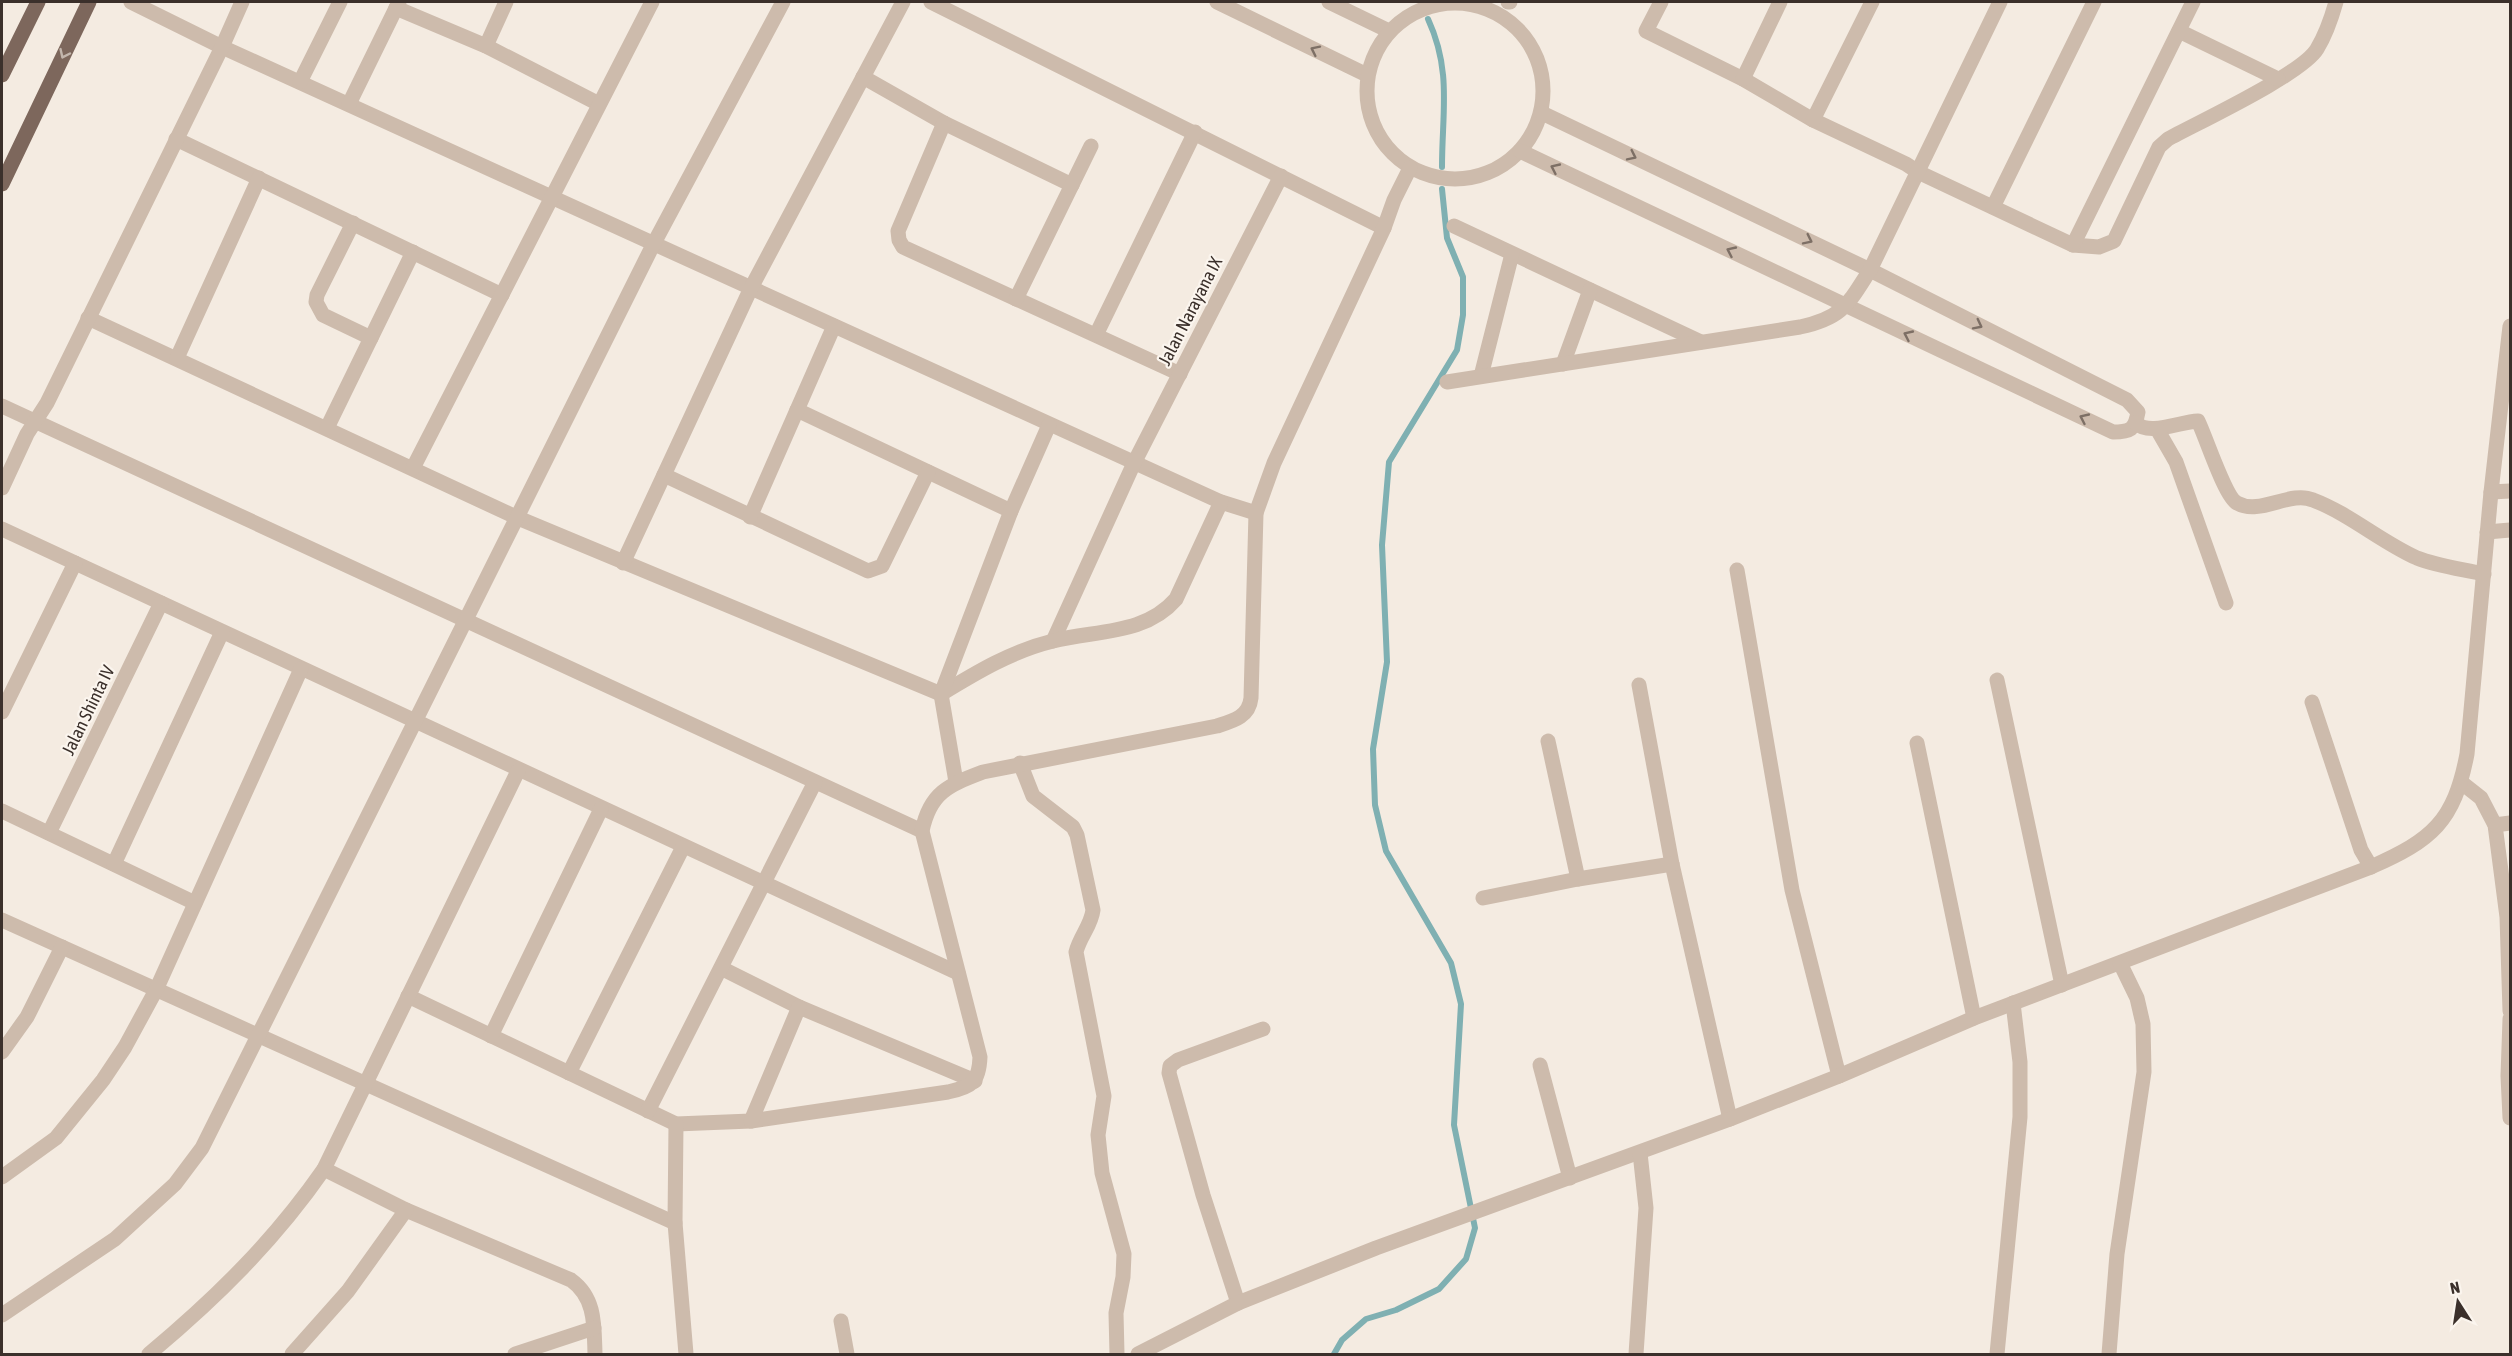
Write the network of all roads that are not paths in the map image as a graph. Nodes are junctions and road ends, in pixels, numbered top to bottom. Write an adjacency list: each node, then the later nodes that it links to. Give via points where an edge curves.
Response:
1 (38, 2): 25 (main road)
2 (89, 2): 44 (main road, one-way to 44)
3 (133, 2): 24 (street)
4 (242, 2): 24 (street)
5 (340, 2): 30 (street)
6 (506, 2): 23 (street)
7 (652, 2): 32 (street)
8 (783, 2): 51 (street)
9 (903, 2): 27 (street)
10 (931, 2): 36 (street)
11 (1217, 2): 26 (street, one-way to 11)
12 (1329, 2): 21 (street)
13 (1661, 2): 28 (street, via 1646,31)
14 (1780, 2): 28 (street)
15 (1872, 2): 34 (street)
16 (2000, 2): 41 (street)
17 (2094, 2): 47 (street)
18 (2193, 2): 22 (street)
19 (2332, 3): 29 (street, via 2317,49)
20 (397, 5): 23 (street); 31 (street)
21 (1389, 31): 26 (street, via 1375,52); 33 (street, via 1409,15 1432,5 1458,2 1483,6 1506,18 1526,36 1539,60 1544,86)
22 (2179, 31): 29 (street); 52 (street)
23 (486, 46): 32 (street)
24 (222, 47): 30 (street); 37 (street)
25 (2, 75)
26 (1367, 75): 40 (street, via 1367,102 1374,128 1389,151)
27 (863, 77): 35 (street); 56 (street)
28 (1743, 79): 34 (street)
29 (2278, 79): 52 (street, via 2168,139 2154,156 2114,241 2099,247)
30 (300, 82): 31 (street)
31 (349, 104): 46 (street)
32 (599, 104): 46 (street)
33 (1542, 113): 39 (street, via 1534,133); 55 (street, one-way to 55)
34 (1813, 120): 41 (street)
35 (944, 123): 45 (street); 59 (street, via 898,231 899,240 909,252)
36 (1195, 132): 42 (street); 64 (street)
37 (176, 139): 43 (street); 61 (street)
38 (1091, 146): 45 (street)
39 (1520, 151): 40 (street, via 1497,170 1468,179 1438,178); 60 (street, one-way to 39)
40 (1410, 168): 50 (street)
41 (1917, 172): 47 (street); 55 (street)
42 (1281, 176): 50 (street); 69 (street, Jalan Narayana IX)
43 (259, 178): 48 (street); 67 (street)
44 (2, 184)
45 (1072, 185): 59 (street)
46 (552, 198): 51 (street); 58 (street)
47 (1992, 207): 52 (street)
48 (353, 223): 53 (street); 65 (street, via 316,302 323,315)
49 (1454, 226): 54 (street)
50 (1384, 228): 88 (street, via 1274,463)
51 (653, 245): 56 (street); 90 (street)
52 (2073, 245)
53 (413, 252): 58 (street); 65 (street)
54 (1512, 254): 57 (street); 70 (street)
55 (1870, 270): 60 (street); 75 (street, one-way to 75, via 2127,400 2138,412)
56 (751, 288): 62 (street); 82 (street)
57 (1590, 290): 66 (street); 68 (street)
58 (502, 295): 80 (street)
59 (1016, 299): 64 (street)
60 (1847, 306): 66 (street, via 1818,323); 75 (street, one-way to 60, via 2132,429 2113,432)
61 (88, 318): 67 (street); 74 (street)
62 (834, 326): 73 (street); 76 (street)
63 (2511, 326): 85 (street)
64 (1096, 335): 69 (street)
65 (371, 338): 77 (street)
66 (1701, 342): 68 (street)
67 (177, 358): 77 (street)
68 (1563, 364): 70 (street)
69 (1180, 374): 79 (street, Jalan Narayana IX)
70 (1481, 376): 71 (street)
71 (1447, 382)
72 (2, 406): 74 (street)
73 (797, 410): 81 (street); 89 (street)
74 (35, 421): 83 (street); 100 (street)
75 (2136, 423): 78 (street, via 2144,429)
76 (1049, 424): 79 (street); 87 (street)
77 (327, 428): 80 (street)
78 (2157, 429): 97 (street, via 2198,421 2226,491 2237,503 2258,506 2311,498 2419,558); 99 (street, via 2176,462)
79 (1134, 463): 86 (street); 102 (street, Jalan Narayana IX)
80 (413, 468): 90 (street)
81 (928, 472): 87 (street); 89 (street, via 882,566 873,570 862,569)
82 (664, 475): 89 (street); 95 (street)
83 (2, 488)
84 (2511, 491): 85 (street)
85 (2491, 492): 93 (street)
86 (1221, 502): 88 (street); 102 (street, via 1176,599 1166,611 1134,626)
87 (1011, 511): 106 (street)
88 (1257, 513): 112 (street, via 1251,698 1247,711 1217,726)
89 (750, 517)
90 (518, 518): 95 (street); 100 (street)
91 (2, 529): 94 (street)
92 (2511, 530): 93 (street)
93 (2487, 532): 97 (street)
94 (75, 563): 98 (street); 108 (street)
95 (623, 563): 106 (street)
96 (1737, 570): 151 (street, via 1792,890)
97 (2484, 574): 116 (street)
98 (161, 603): 101 (street); 122 (street, Jalan Shinta IV)
99 (2226, 603)
100 (466, 621): 109 (street); 114 (street)
101 (222, 632): 103 (street); 124 (street)
102 (1053, 641): 106 (street, via 1002,659)
103 (302, 669): 109 (street); 130 (street)
104 (1997, 680): 137 (street)
105 (1639, 685): 125 (street)
106 (941, 694): 115 (street)
107 (2312, 702): 126 (street, via 2361,850)
108 (2, 712)
109 (415, 722): 113 (street); 146 (street)
110 (1548, 741): 127 (street)
111 (1917, 742): 143 (street)
112 (1020, 763): 115 (street); 176 (street, via 1033,796 1073,827 1077,835 1093,910 1076,952 1104,1096 1098,1135 1100,1165 1124,1254 1124,1278 1116,1313)
113 (518, 771): 117 (street); 139 (street)
114 (815, 782): 121 (street); 128 (street)
115 (956, 782): 121 (street, via 931,805)
116 (2462, 783): 120 (street, via 2481,798); 126 (street, via 2448,813 2434,831 2419,844)
117 (601, 809): 123 (street); 147 (street)
118 (2, 811): 122 (street)
119 (2511, 823): 120 (street)
120 (2495, 825): 131 (street)
121 (922, 831): 136 (street)
122 (49, 833): 124 (street)
123 (683, 847): 128 (street); 150 (street)
124 (114, 864): 130 (street)
125 (1672, 864): 127 (street); 157 (street)
126 (2371, 867): 134 (street)
127 (1578, 879): 129 (street)
128 (764, 884): 135 (street); 136 (street)
129 (1483, 898)
130 (195, 903): 138 (street)
131 (2509, 917): 142 (street)
132 (2, 920): 133 (street)
133 (62, 947): 138 (street); 148 (street, via 27,1017)
134 (2120, 963): 137 (street); 180 (street, via 2137,998 2143,1024 2144,1072 2117,1254)
135 (721, 968): 141 (street); 155 (street)
136 (958, 973): 153 (street, via 980,1057)
137 (2062, 985): 140 (street)
138 (156, 990): 146 (street); 162 (street, via 124,1047 74,1119 56,1138)
139 (408, 996): 147 (street); 154 (street)
140 (2013, 1003): 143 (street); 179 (street, via 2020,1062 2020,1117)
141 (799, 1007): 153 (street); 158 (street)
142 (2511, 1011)
143 (1974, 1018): 151 (street)
144 (2511, 1019): 152 (street)
145 (1263, 1029): 166 (street, via 1178,1060 1170,1066 1169,1073)
146 (258, 1036): 154 (street); 167 (street, via 202,1148 175,1184 115,1239)
147 (490, 1036): 150 (street)
148 (2, 1052)
149 (1540, 1065): 163 (street)
150 (569, 1073): 155 (street)
151 (1839, 1076): 157 (street)
152 (2509, 1076): 156 (street)
153 (975, 1081): 158 (street, via 948,1092)
154 (364, 1084): 161 (street); 165 (street)
155 (648, 1112): 159 (street)
156 (2511, 1118)
157 (1730, 1119): 160 (street)
158 (751, 1121): 159 (street)
159 (676, 1124): 165 (street)
160 (1640, 1153): 163 (street); 178 (street, via 1646,1208)
161 (324, 1169): 164 (street); 170 (street, via 296,1210 246,1266)
162 (2, 1177)
163 (1570, 1178): 166 (street)
164 (406, 1210): 169 (street, via 571,1280 589,1300); 171 (street, via 348,1291)
165 (675, 1223): 174 (street)
166 (1238, 1303): 177 (street)
167 (2, 1315)
168 (841, 1322): 175 (street)
169 (594, 1328): 172 (street); 173 (street)
170 (149, 1354)
171 (292, 1354)
172 (516, 1354)
173 (595, 1354)
174 (686, 1354)
175 (847, 1354)
176 (1117, 1354)
177 (1138, 1354)
178 (1636, 1354)
179 (1997, 1354)
180 (2109, 1354)

